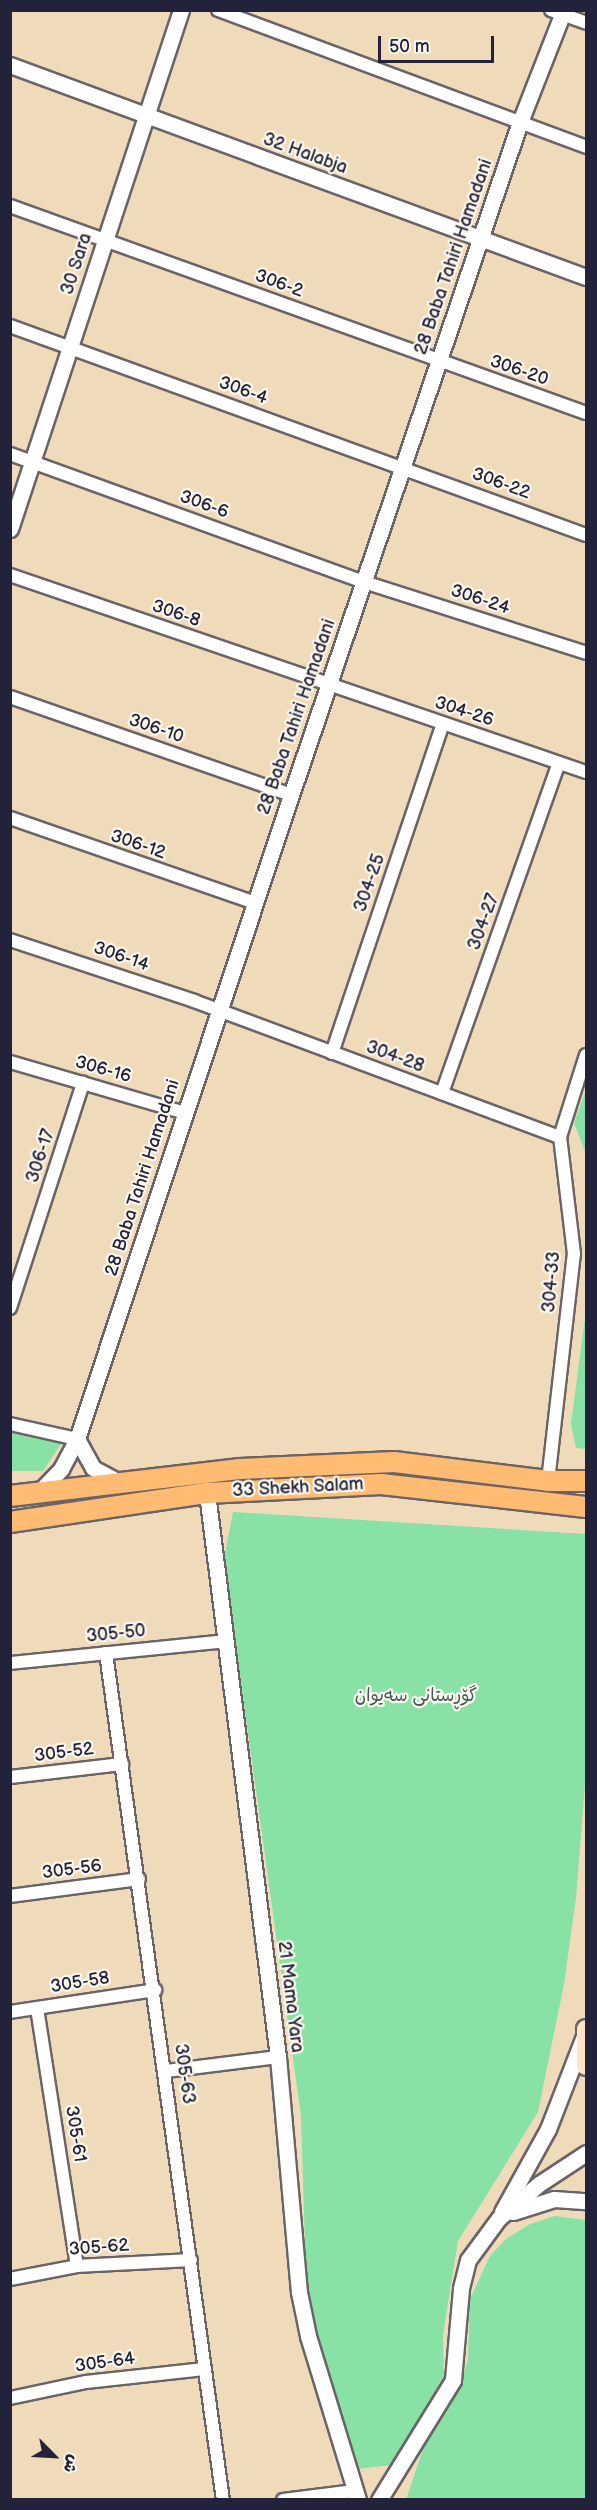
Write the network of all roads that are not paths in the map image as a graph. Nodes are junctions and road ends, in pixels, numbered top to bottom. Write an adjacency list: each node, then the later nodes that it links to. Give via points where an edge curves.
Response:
1 (181, 10): 6 (street, 30 Sara)
2 (218, 10): 7 (street)
3 (559, 12): 4 (street); 7 (street, 28 Baba Tahiri Hamadani)
4 (586, 23)
5 (10, 65): 6 (street, 32 Halabja)
6 (146, 118): 10 (street, 30 Sara); 11 (street, 32 Halabja)
7 (520, 122): 8 (street); 11 (street, 28 Baba Tahiri Hamadani)
8 (586, 147)
9 (10, 206): 10 (street, 306-2)
10 (106, 239): 14 (street, 30 Sara); 15 (street, 306-2)
11 (481, 239): 12 (street, 32 Halabja); 15 (street, 28 Baba Tahiri Hamadani)
12 (586, 277)
13 (10, 326): 14 (street, 306-4)
14 (70, 347): 18 (street, 30 Sara); 19 (street, 306-4)
15 (439, 362): 16 (street, 306-20); 19 (street, 28 Baba Tahiri Hamadani)
16 (586, 413)
17 (10, 454): 18 (street, 306-6)
18 (33, 462): 20 (street, 30 Sara); 23 (street, 306-6)
19 (403, 468): 21 (street, 306-22); 23 (street, 28 Baba Tahiri Hamadani)
20 (10, 529)
21 (586, 535)
22 (10, 575): 25 (street, 306-8)
23 (363, 582): 24 (street, 306-24); 25 (street, 28 Baba Tahiri Hamadani)
24 (586, 653)
25 (330, 686): 27 (street, 304-26); 30 (street, 28 Baba Tahiri Hamadani)
26 (10, 697): 30 (street, 306-10)
27 (443, 724): 28 (street, 304-26); 35 (street, 304-25)
28 (559, 763): 29 (street, 304-26); 39 (street, 304-27)
29 (586, 772)
30 (291, 795): 32 (street, 28 Baba Tahiri Hamadani)
31 (10, 818): 32 (street, 306-12)
32 (255, 903): 34 (street, 28 Baba Tahiri Hamadani)
33 (10, 940): 34 (street, 306-14)
34 (219, 1013): 35 (street, 304-28); 40 (street, 28 Baba Tahiri Hamadani)
35 (332, 1053): 39 (street, 304-28)
36 (586, 1055): 41 (street, 304-33)
37 (10, 1062): 38 (street, 306-16)
38 (83, 1083): 40 (street, 306-16); 42 (street, 306-17)
39 (442, 1093): 41 (street, 304-28)
40 (185, 1113): 44 (street, 28 Baba Tahiri Hamadani)
41 (560, 1137): 45 (street, 304-33, via 574,1254)
42 (10, 1308)
43 (10, 1424): 44 (street)
44 (77, 1439): 47 (street, via 93,1468); 48 (street, 28 Baba Tahiri Hamadani, via 61,1469)
45 (548, 1481): 46 (main road, 33 Shekh Salam); 47 (main road, 33 Shekh Salam, via 394,1462 240,1468)
46 (586, 1481)
47 (123, 1483): 48 (main road, 33 Shekh Salam)
48 (38, 1493): 50 (main road, 33 Shekh Salam)
49 (207, 1493): 51 (main road, 33 Shekh Salam, via 381,1484); 52 (main road, 33 Shekh Salam); 53 (street, 21 Mama Yara)
50 (10, 1496)
51 (586, 1507)
52 (10, 1522)
53 (226, 1641): 54 (street, 305-50); 64 (street, 21 Mama Yara)
54 (106, 1653): 55 (street, 305-50); 56 (street, 305-63)
55 (10, 1663)
56 (122, 1764): 57 (street, 305-52); 58 (street, 305-63)
57 (10, 1777)
58 (139, 1880): 59 (street, 305-56); 60 (street, 305-63)
59 (10, 1896)
60 (155, 1990): 61 (street, 305-58); 66 (street, 305-63)
61 (37, 2008): 62 (street, 305-58); 71 (street, 305-61)
62 (10, 2012)
63 (586, 2029): 65 (main road); 69 (street, via 548,2128)
64 (278, 2057): 66 (street); 75 (street, 21 Mama Yara, via 299,2292 308,2336)
65 (586, 2066)
66 (166, 2071): 70 (street, 305-63)
67 (586, 2153): 69 (street, via 539,2184)
68 (586, 2201): 69 (street, via 554,2199)
69 (499, 2218): 78 (street, via 468,2260 461,2288 453,2380)
70 (191, 2260): 71 (street, 305-62); 73 (street, 305-63)
71 (77, 2266): 72 (street, 305-62)
72 (10, 2278)
73 (204, 2369): 74 (street, 305-64, via 86,2382); 76 (street, 305-63)
74 (10, 2398)
75 (356, 2495): 77 (street)
76 (223, 2499)
77 (283, 2499)
78 (379, 2499)

